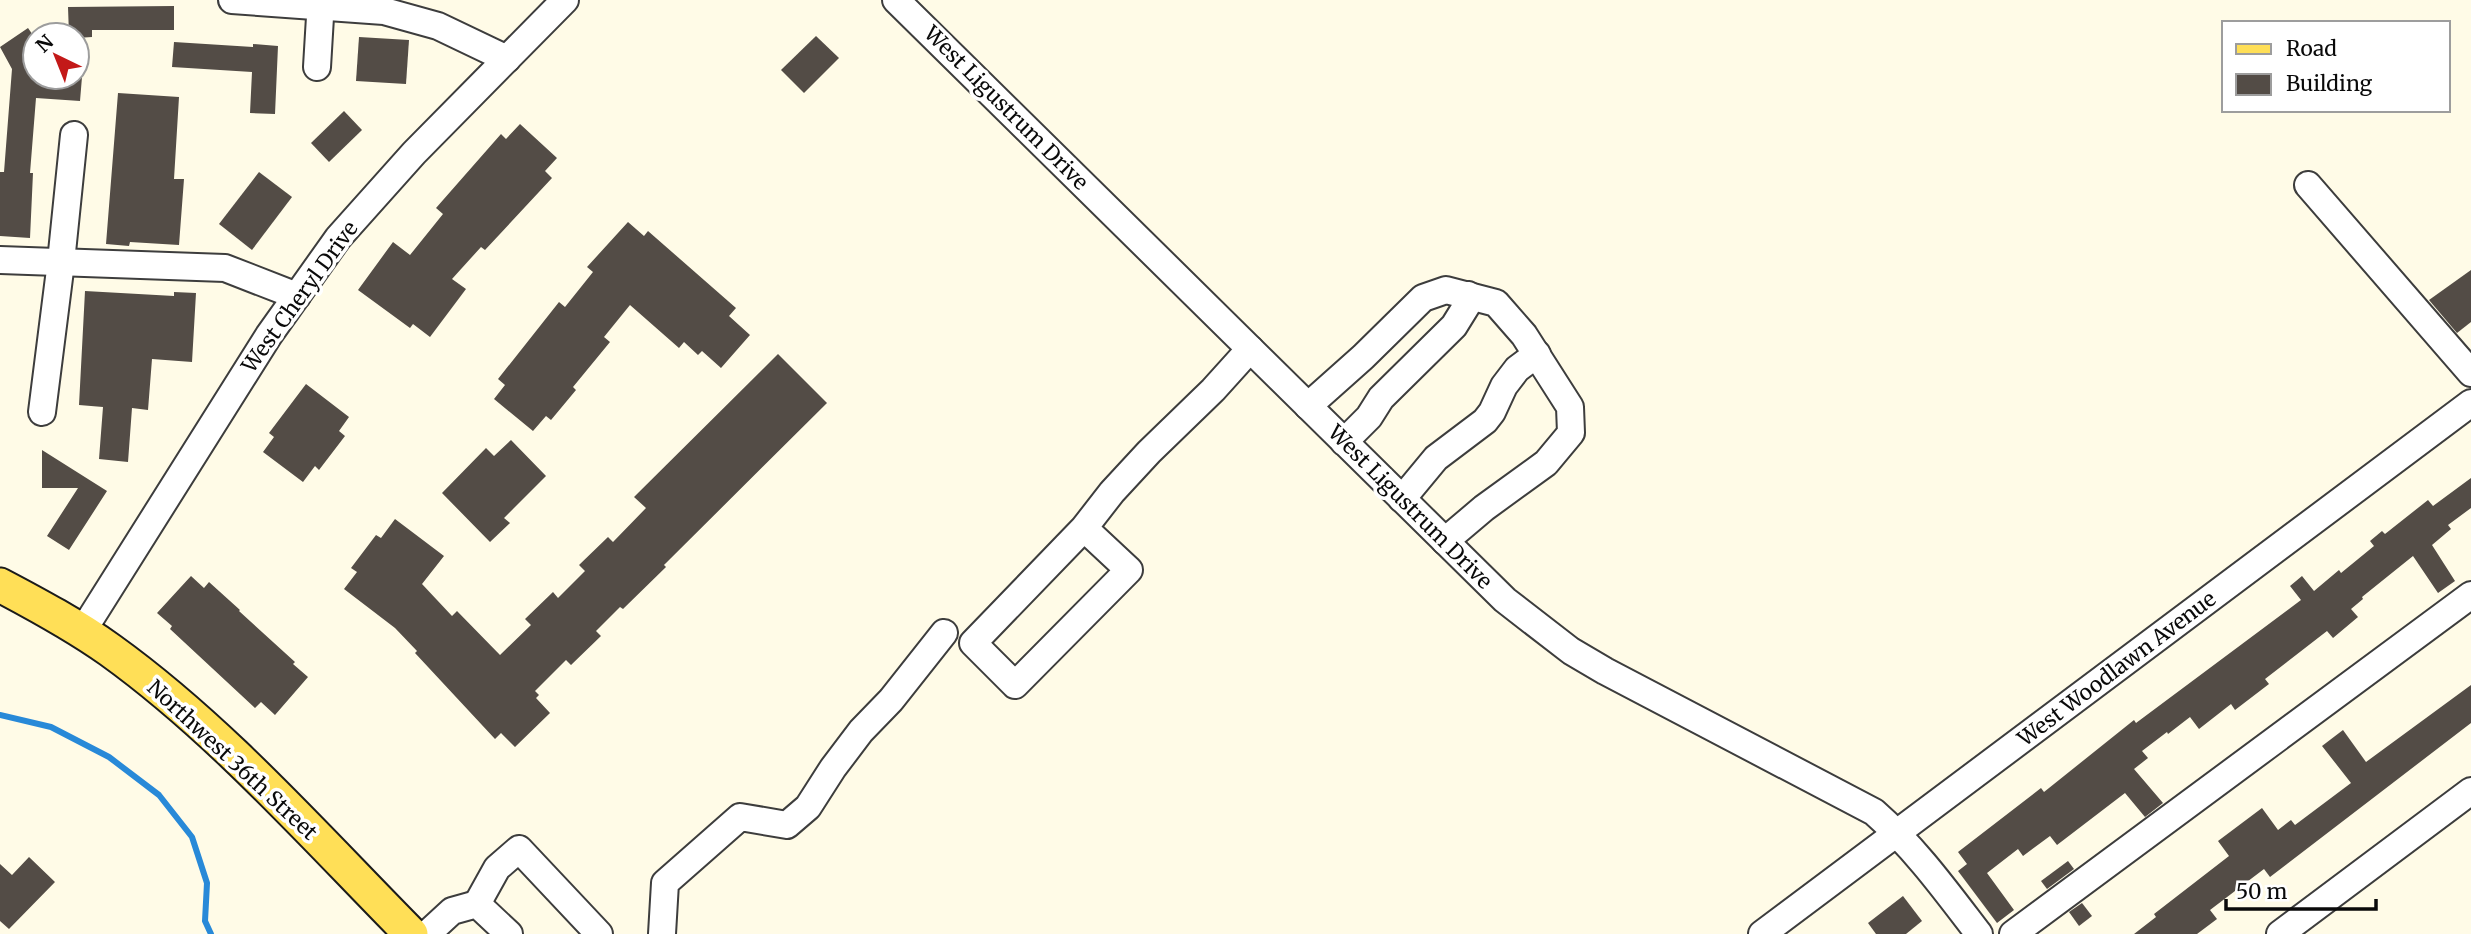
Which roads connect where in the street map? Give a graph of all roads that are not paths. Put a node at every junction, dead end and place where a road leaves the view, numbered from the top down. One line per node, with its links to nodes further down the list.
1 (232, 0): 4 (street)
2 (565, 0): 5 (street, West Cheryl Drive)
3 (896, 0): 13 (street, West Ligustrum Drive)
4 (321, 3): 5 (street); 6 (street)
5 (507, 59): 12 (street, West Cheryl Drive)
6 (317, 67)
7 (74, 135): 10 (street)
8 (2308, 185): 15 (street)
9 (0, 260): 10 (street)
10 (61, 262): 12 (street); 18 (street)
11 (1468, 295): 14 (street); 17 (street); 19 (street)
12 (297, 296): 25 (street, West Cheryl Drive)
13 (1250, 349): 17 (street, West Ligustrum Drive); 21 (street)
14 (1537, 354): 20 (street); 22 (street)
15 (2471, 373)
16 (2471, 402): 28 (street, West Woodlawn Avenue)
17 (1308, 406): 19 (street, West Ligustrum Drive)
18 (42, 412)
19 (1344, 442): 20 (street, West Ligustrum Drive)
20 (1402, 499): 22 (street, West Ligustrum Drive)
21 (1084, 528): 21 (street)
22 (1445, 541): 28 (street, West Ligustrum Drive)
23 (0, 585): 25 (main road, Northwest 36th Street)
24 (2471, 595): 37 (street)
25 (82, 632): 30 (main road, Northwest 36th Street)
26 (944, 633): 34 (street)
27 (2471, 790): 38 (street)
28 (1898, 833): 35 (street, West Woodlawn Avenue); 36 (street, West Ligustrum Drive)
29 (477, 904): 31 (street); 32 (street); 33 (street)
30 (411, 934)
31 (427, 934)
32 (509, 934)
33 (599, 934)
34 (662, 934)
35 (1762, 934)
36 (1979, 934)
37 (2013, 934)
38 (2280, 934)

